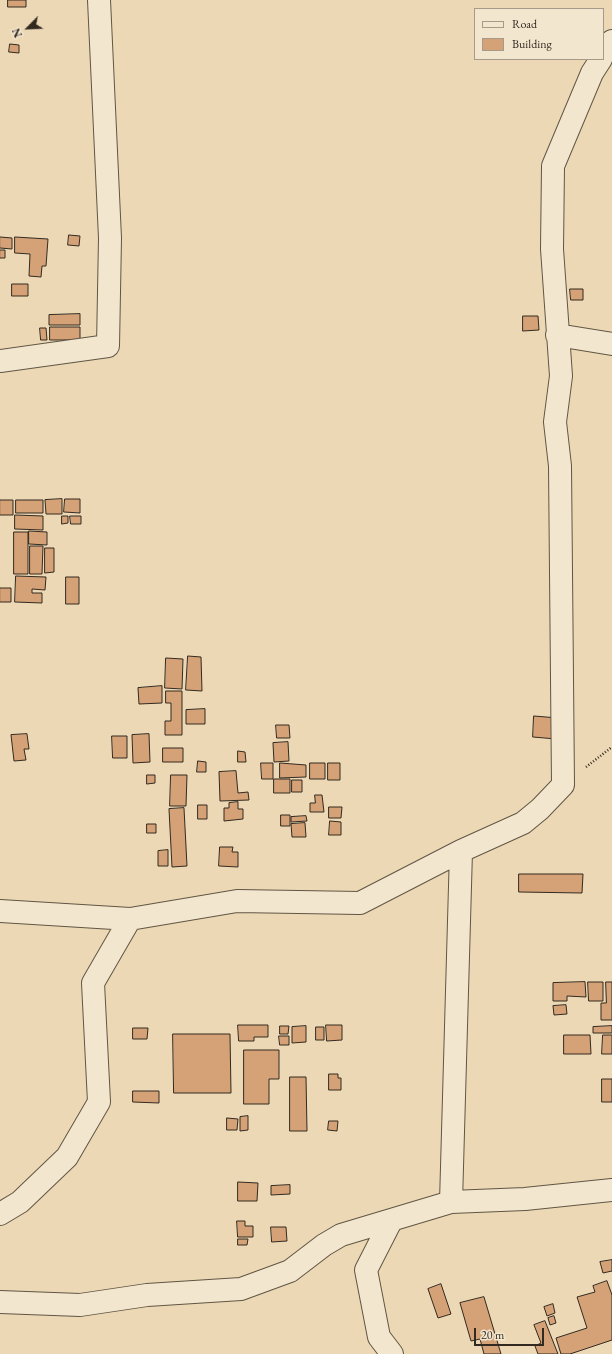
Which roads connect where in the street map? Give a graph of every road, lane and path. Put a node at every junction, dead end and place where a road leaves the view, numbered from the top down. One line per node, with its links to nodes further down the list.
1 (99, 0): 7 (street)
2 (612, 41): 3 (street)
3 (604, 53)
4 (599, 60): 5 (street)
5 (557, 334): 6 (street); 8 (street)
6 (612, 344)
7 (0, 361)
8 (461, 851): 10 (street); 12 (street)
9 (0, 911): 10 (street)
10 (130, 919): 13 (street)
11 (612, 1190): 12 (street)
12 (450, 1202): 14 (street)
13 (0, 1214)
14 (391, 1221): 15 (street); 16 (street)
15 (0, 1302)
16 (392, 1354)

